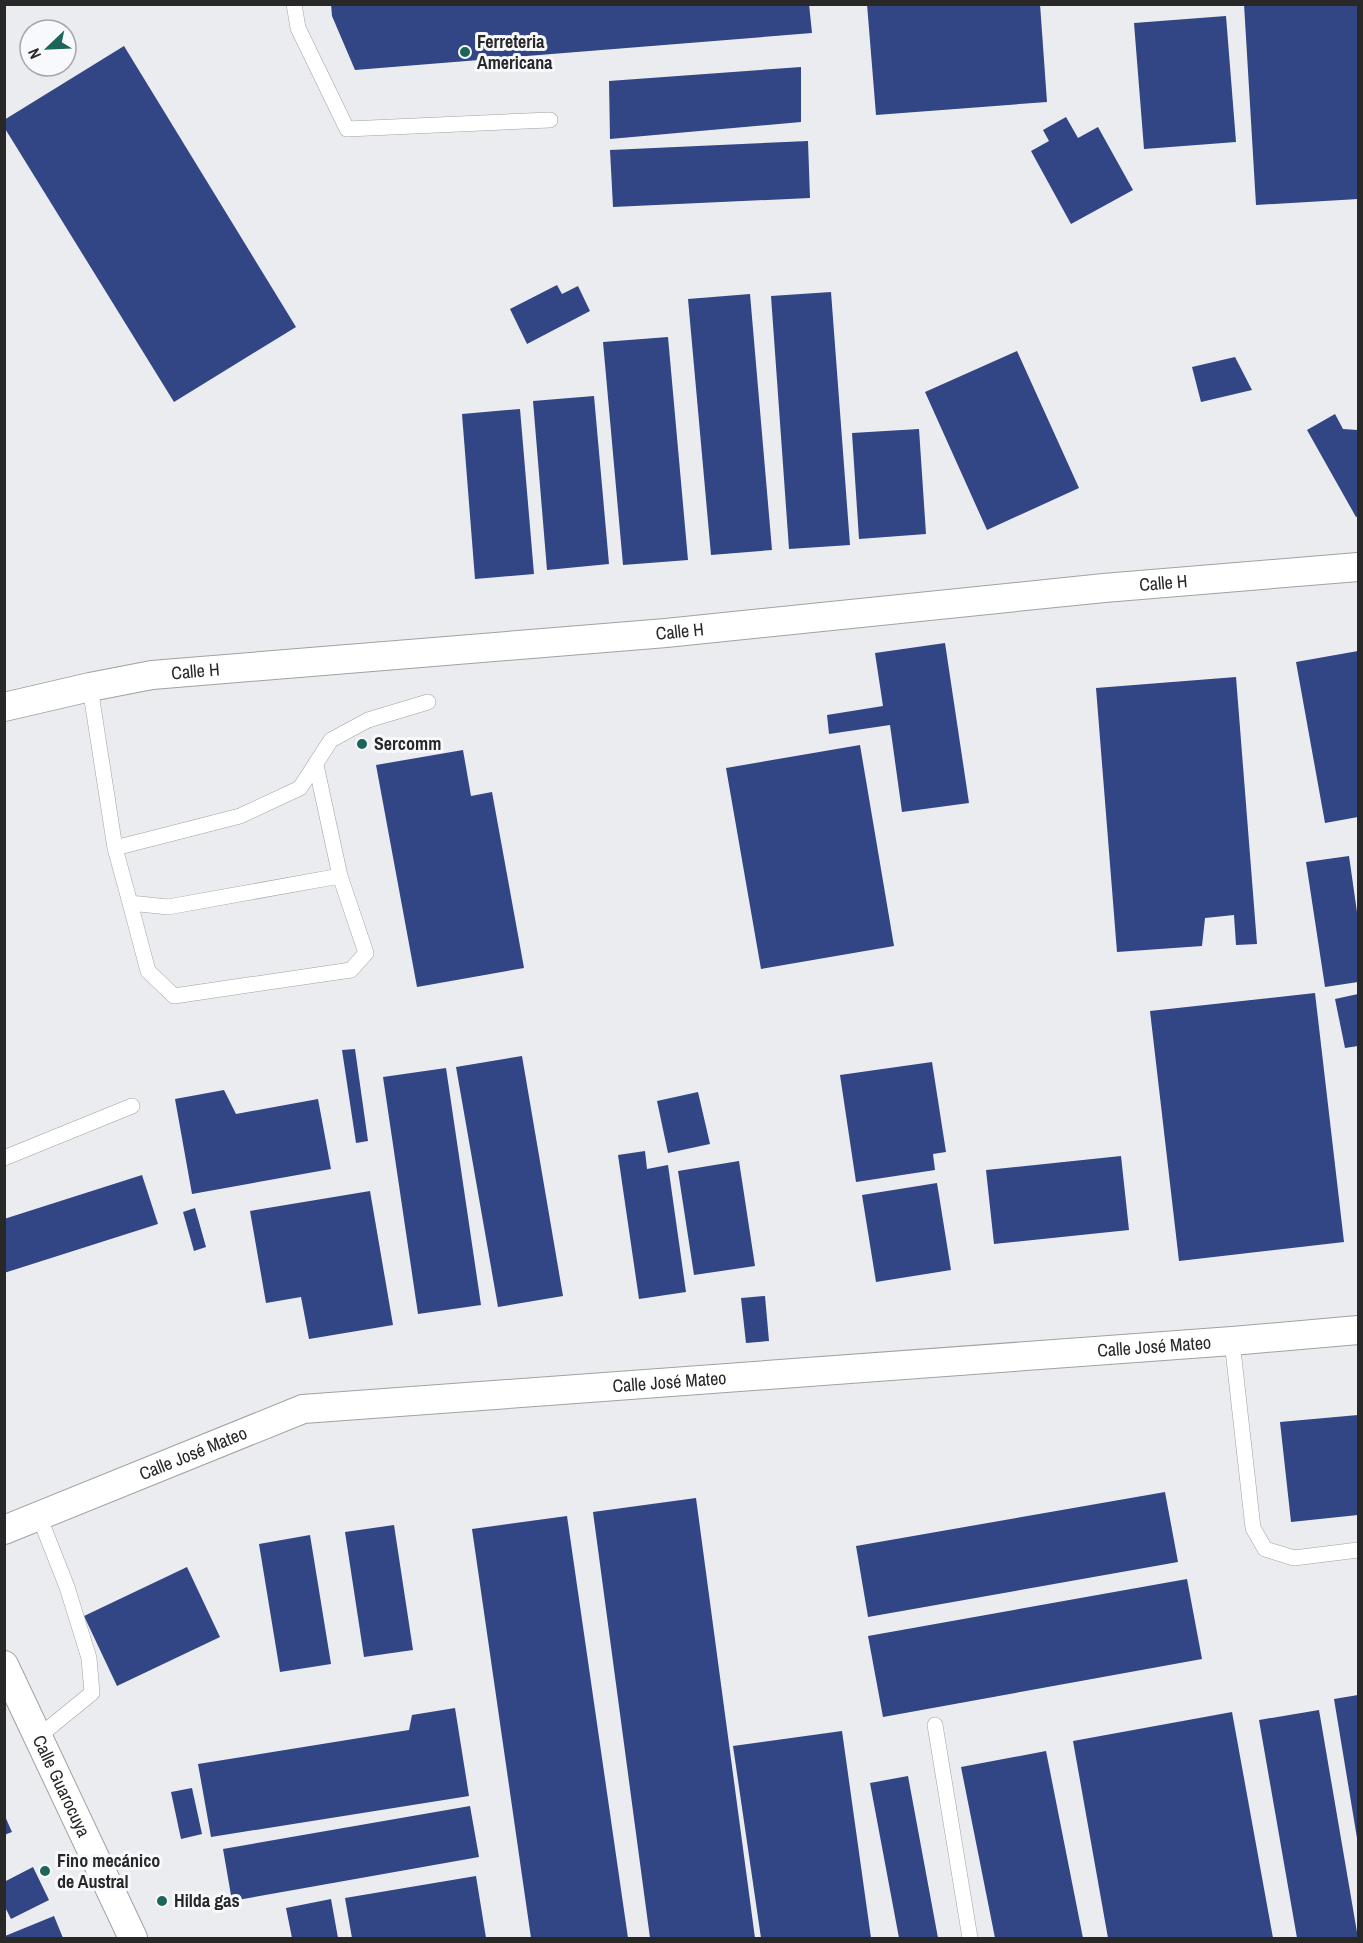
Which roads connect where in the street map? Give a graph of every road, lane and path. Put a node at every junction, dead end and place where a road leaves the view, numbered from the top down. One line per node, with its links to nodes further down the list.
1 (294, 4): 2 (lane)
2 (550, 120)
3 (1359, 567): 4 (street, Calle H)
4 (90, 687): 6 (street, Calle H); 8 (lane)
5 (428, 702): 7 (lane)
6 (4, 707)
7 (316, 765): 8 (lane); 9 (lane)
8 (115, 848): 10 (lane)
9 (340, 876): 10 (lane); 10 (lane)
10 (130, 903)
11 (132, 1106): 12 (lane)
12 (4, 1158)
13 (1359, 1330): 14 (street, Calle José Mateo)
14 (1232, 1341): 15 (street, Calle José Mateo); 17 (lane)
15 (39, 1516): 16 (street, Calle José Mateo); 20 (lane)
16 (4, 1530)
17 (1359, 1550)
18 (4, 1665): 20 (street, Calle Guarocuya)
19 (935, 1725): 22 (lane)
20 (38, 1737): 21 (street, Calle Guarocuya)
21 (133, 1938)
22 (970, 1938)

